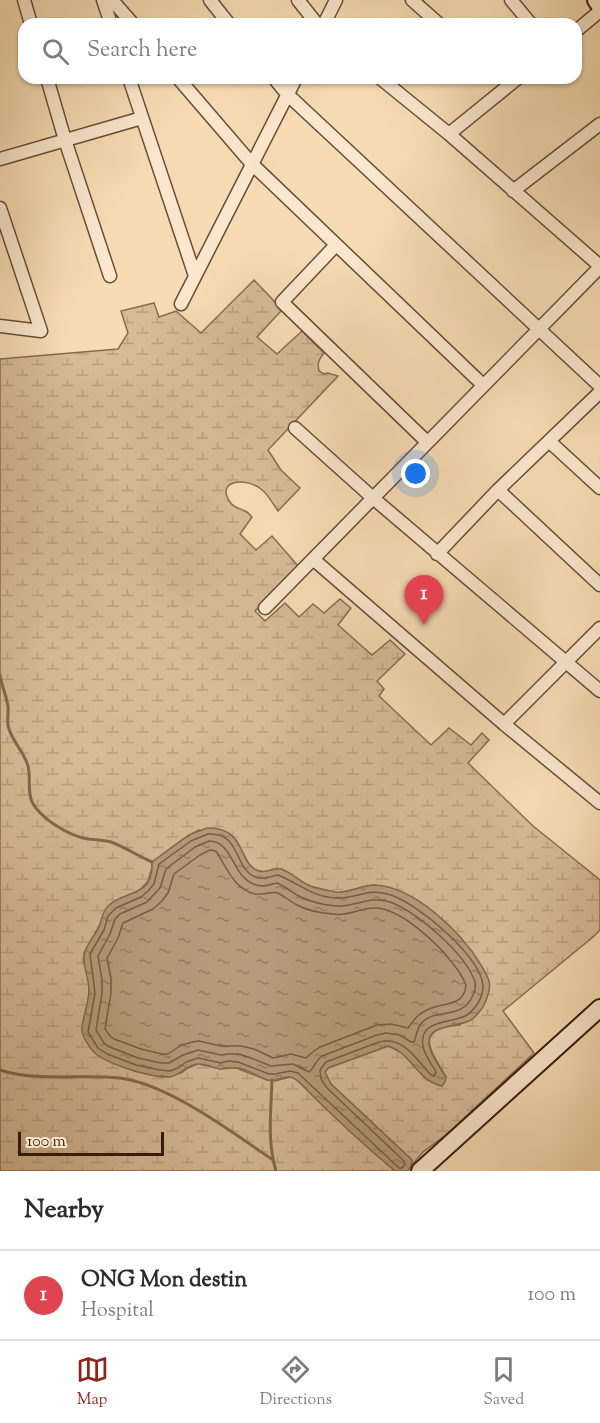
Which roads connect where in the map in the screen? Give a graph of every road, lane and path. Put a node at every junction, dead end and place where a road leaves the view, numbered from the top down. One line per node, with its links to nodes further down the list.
1 (24, 0): 12 (street)
2 (104, 0): 13 (street)
3 (112, 0): 14 (street)
4 (210, 0): 15 (street)
5 (298, 0): 16 (street)
6 (336, 0): 17 (street)
7 (412, 0): 18 (street)
8 (511, 0): 19 (street)
9 (596, 0): 10 (street)
10 (600, 6)
11 (600, 11): 20 (street)
12 (29, 18)
13 (109, 18)
14 (128, 18)
15 (224, 18)
16 (312, 18)
17 (327, 18)
18 (432, 18)
19 (526, 18)
20 (582, 26)
21 (49, 84): 32 (street)
22 (131, 84): 29 (street)
23 (183, 84): 34 (street)
24 (279, 84): 28 (street)
25 (293, 84): 28 (street)
26 (387, 84): 31 (street)
27 (506, 84): 31 (street)
28 (287, 94): 34 (street); 43 (street)
29 (142, 117): 32 (street); 40 (street)
30 (600, 124): 35 (street)
31 (449, 134): 35 (street)
32 (65, 140): 33 (street); 39 (street)
33 (0, 159)
34 (252, 164): 37 (street); 40 (street)
35 (513, 191): 38 (street)
36 (0, 208): 42 (street)
37 (336, 245): 44 (street); 48 (street)
38 (600, 266): 43 (street)
39 (110, 276)
40 (195, 276): 41 (street)
41 (181, 304)
42 (0, 326)
43 (538, 329): 44 (street); 45 (street)
44 (483, 385): 48 (street)
45 (600, 386)
46 (600, 392): 49 (street)
47 (295, 428): 52 (street)
48 (428, 442): 52 (street)
49 (550, 442): 50 (street); 51 (street)
50 (600, 488)
51 (498, 490): 53 (street); 55 (street)
52 (373, 498): 53 (street); 54 (street)
53 (437, 554): 58 (street)
54 (313, 559): 56 (street); 60 (street)
55 (600, 585)
56 (265, 608)
57 (600, 628): 58 (street)
58 (566, 662): 59 (street); 60 (street)
59 (600, 691)
60 (504, 724): 61 (street)
61 (600, 803)
62 (600, 1008): 63 (street)
63 (420, 1171)

